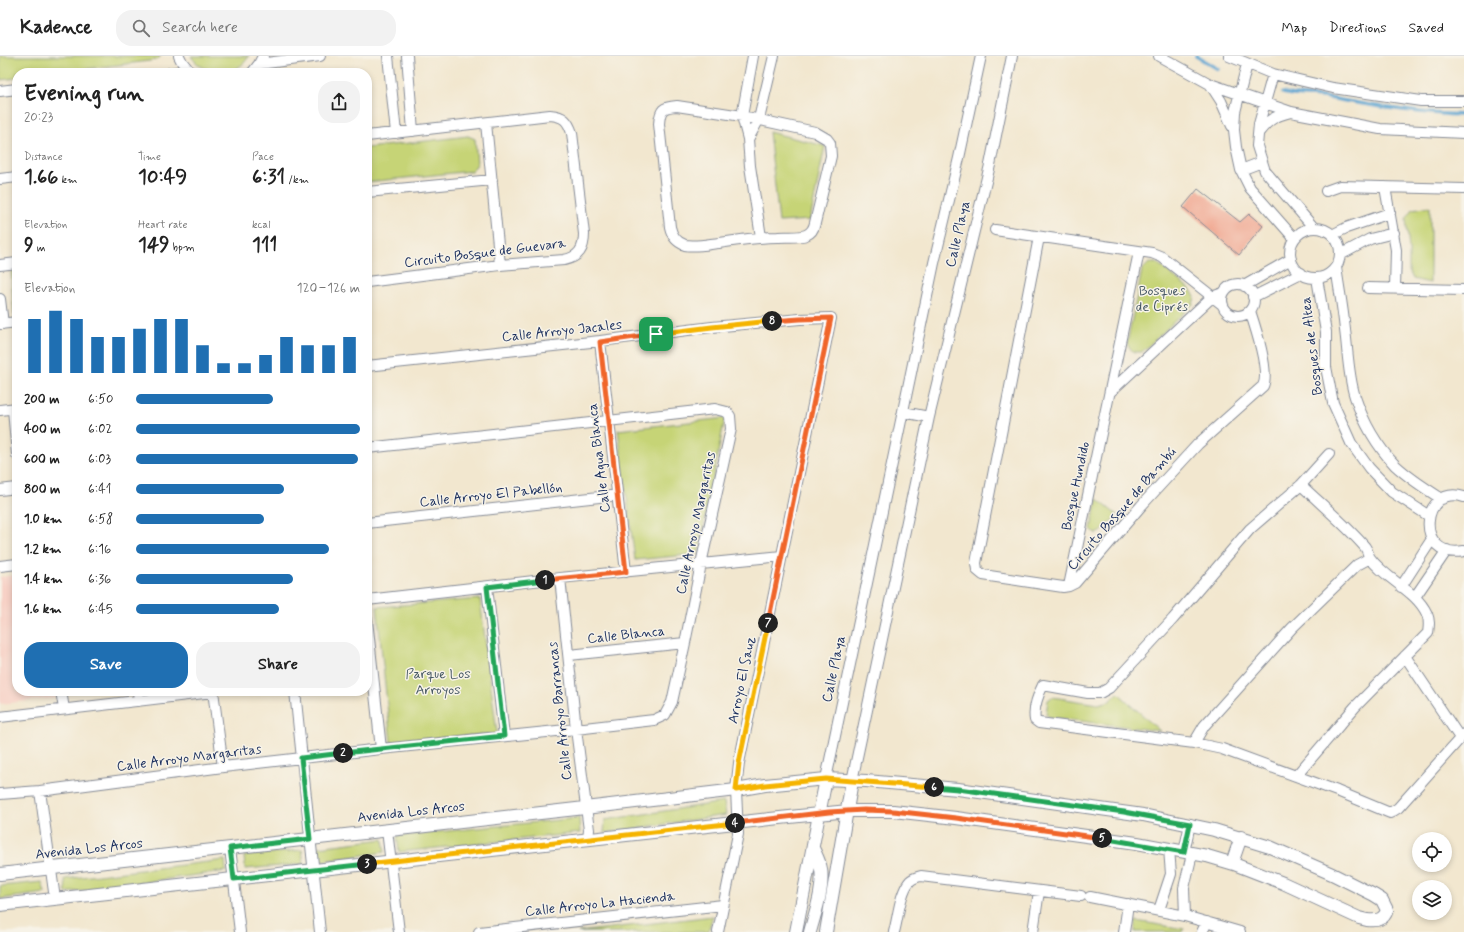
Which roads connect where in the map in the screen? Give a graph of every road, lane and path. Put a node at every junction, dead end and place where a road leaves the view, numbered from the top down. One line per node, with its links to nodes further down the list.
1 (179, 56): 13 (street)
2 (320, 56): 11 (street)
3 (388, 56): 27 (street)
4 (407, 56): 26 (street)
5 (752, 56): 22 (street)
6 (774, 56): 23 (street)
7 (981, 56): 79 (street, Calle Playa)
8 (1012, 56): 80 (street, Calle Playa)
9 (1159, 56): 15 (street)
10 (1228, 56): 12 (street)
11 (261, 60)
12 (1247, 64): 14 (street); 18 (street)
13 (187, 68)
14 (1273, 74): 19 (street); 20 (street)
15 (1210, 84): 18 (street); 25 (street)
16 (12, 91): 17 (street)
17 (0, 92)
18 (1239, 94): 20 (street); 25 (street)
19 (1464, 101)
20 (1265, 103): 21 (street); 28 (street)
21 (1291, 112): 28 (street); 29 (street)
22 (742, 116): 23 (street); 31 (street); 47 (street)
23 (759, 119): 31 (street); 47 (street)
24 (486, 123): 26 (street, Circuito Bosque de Guevara); 36 (street); 54 (street, Circuito Bosque de Guevara)
25 (1234, 130): 33 (street)
26 (413, 131): 27 (street, Circuito Bosque de Guevara)
27 (396, 133): 30 (street, Circuito Bosque de Guevara)
28 (1258, 134): 32 (street)
29 (1464, 134)
30 (372, 135)
31 (748, 140): 47 (street)
32 (1262, 162): 33 (street); 42 (street)
33 (1241, 170): 48 (street)
34 (12, 178): 35 (street)
35 (0, 179)
36 (492, 180): 40 (street); 54 (street)
37 (1385, 187): 38 (street); 39 (street); 41 (street)
38 (1464, 189)
39 (1326, 191)
40 (372, 192)
41 (1390, 213): 44 (street); 45 (street)
42 (1314, 228): 45 (street); 48 (street)
43 (995, 230): 46 (street)
44 (1394, 233): 50 (street); 61 (street)
45 (1332, 235): 50 (street)
46 (1039, 236): 49 (street); 102 (street, Circuito Bosque de Bambú)
47 (761, 237)
48 (1294, 238): 51 (street)
49 (1139, 252): 64 (street); 76 (street, Bosque Hundido)
50 (1340, 255): 55 (street)
51 (1291, 259): 56 (street); 59 (street)
52 (12, 264): 53 (street)
53 (0, 265)
54 (500, 265): 58 (street, Circuito Bosque de Guevara)
55 (1336, 267): 57 (street); 89 (street)
56 (1301, 273): 57 (street); 65 (street)
57 (1317, 278): 90 (street, Bosques de Altea)
58 (372, 281)
59 (1244, 286): 63 (street); 65 (street)
60 (1368, 288): 61 (street)
61 (1395, 288): 62 (street)
62 (1464, 290)
63 (1223, 293): 64 (street); 67 (street)
64 (1212, 297): 67 (street); 76 (street)
65 (1253, 297): 68 (street)
66 (0, 298): 72 (street)
67 (1222, 306): 69 (street)
68 (1250, 311): 69 (street); 73 (street, Circuito Bosque de Bambú)
69 (1240, 316): 73 (street)
70 (831, 318): 74 (street, Calle Arroyo Jacales); 95 (street, Arroyo El Sauz)
71 (12, 323): 72 (street)
72 (2, 324)
73 (1256, 330): 102 (street, Circuito Bosque de Bambú)
74 (600, 342): 75 (street, Calle Arroyo Jacales); 81 (street, Calle Agua Blanca)
75 (372, 365)
76 (1110, 392): 102 (street, Bosque Hundido)
77 (12, 408): 78 (street)
78 (0, 410)
79 (903, 412): 80 (street); 125 (street, Calle Playa)
80 (929, 417): 126 (street, Calle Playa)
81 (609, 420): 82 (street, Calle Arroyo Margaritas); 87 (street, Calle Agua Blanca); 97 (street, Calle Arroyo Margaritas)
82 (372, 447)
83 (1329, 454): 84 (street)
84 (1301, 485): 96 (street); 120 (street)
85 (12, 489): 86 (street)
86 (0, 490)
87 (617, 495): 91 (street, Calle Arroyo El Pabellón); 100 (street, Calle Agua Blanca)
88 (1464, 497): 89 (street)
89 (1442, 499): 90 (street)
90 (1429, 516): 92 (street)
91 (372, 522)
92 (1432, 539): 93 (street); 104 (street)
93 (1447, 550): 94 (street); 105 (street)
94 (1464, 551)
95 (782, 556): 97 (street); 127 (street, Arroyo El Sauz)
96 (1370, 558): 104 (street); 120 (street)
97 (701, 564): 100 (street); 107 (street, Calle Arroyo Margaritas)
98 (12, 565): 99 (street)
99 (0, 566)
100 (626, 572): 101 (street)
101 (560, 578): 103 (street); 108 (street, Calle Arroyo Barrancas)
102 (1069, 586)
103 (487, 587): 106 (street); 118 (street)
104 (1401, 587): 105 (street)
105 (1415, 597): 109 (street)
106 (372, 599)
107 (685, 643): 108 (street, Calle Blanca); 117 (street, Calle Arroyo Margaritas)
108 (569, 655): 117 (street, Calle Arroyo Barrancas)
109 (1405, 656): 119 (street); 124 (street)
110 (372, 666): 121 (street)
111 (63, 696): 115 (street)
112 (138, 696): 115 (street)
113 (214, 696): 123 (street)
114 (295, 696): 122 (street)
115 (64, 709): 116 (street)
116 (0, 717)
117 (576, 729): 118 (street, Calle Arroyo Margaritas); 130 (street, Calle Arroyo Barrancas)
118 (504, 736): 121 (street, Calle Arroyo Margaritas)
119 (1462, 736): 124 (street)
120 (1194, 743): 124 (street)
121 (381, 749): 122 (street, Calle Arroyo Margaritas)
122 (301, 758): 123 (street, Calle Arroyo Margaritas); 137 (street)
123 (223, 767): 128 (street, Calle Arroyo Margaritas)
124 (1296, 776)
125 (826, 779): 126 (street, Avenida Los Arcos); 127 (street, Avenida Los Arcos); 132 (street, Calle Playa)
126 (852, 781): 131 (street, Calle Playa); 134 (street, Avenida Los Arcos)
127 (736, 790): 130 (street, Avenida Los Arcos); 133 (street, Arroyo El Sauz)
128 (40, 791): 129 (street, Calle Arroyo Margaritas); 145 (street)
129 (0, 794)
130 (585, 808): 135 (street, Avenida Los Arcos); 138 (street, Calle Arroyo Barrancas)
131 (848, 811): 132 (street); 141 (street); 164 (street, Calle Playa)
132 (818, 813): 133 (street); 140 (street, Calle Playa)
133 (738, 823): 138 (street); 151 (street, Arroyo El Sauz)
134 (1190, 824): 136 (street, Avenida Los Arcos); 142 (street)
135 (387, 830): 137 (street, Avenida Los Arcos); 143 (street)
136 (1241, 837): 144 (street); 144 (street, Avenida Los Arcos)
137 (310, 839): 139 (street, Avenida Los Arcos); 146 (street)
138 (588, 840): 143 (street)
139 (230, 848): 145 (street, Avenida Los Arcos); 148 (street)
140 (813, 848): 162 (street, Calle Playa); 163 (street)
141 (1169, 849): 142 (street); 154 (street)
142 (1188, 853): 144 (street); 155 (street)
143 (391, 862): 146 (street); 159 (street)
144 (1232, 864)
145 (50, 868): 147 (street, Avenida Los Arcos); 150 (street)
146 (314, 870): 148 (street); 158 (street)
147 (0, 874)
148 (234, 879): 150 (street); 157 (street)
149 (1038, 891): 152 (street); 165 (street); 166 (street)
150 (55, 899): 153 (street)
151 (724, 904): 160 (street, Calle Arroyo La Hacienda); 161 (street, Arroyo El Sauz)
152 (1128, 904): 154 (street); 167 (street)
153 (0, 905)
154 (1159, 910): 155 (street)
155 (1185, 916): 156 (street)
156 (1207, 922): 168 (street); 169 (street)
157 (240, 932)
158 (320, 932)
159 (399, 932)
160 (480, 932)
161 (718, 932)
162 (796, 932)
163 (810, 932)
164 (826, 932)
165 (894, 932)
166 (1033, 932)
167 (1124, 932)
168 (1202, 932)
169 (1240, 932)

